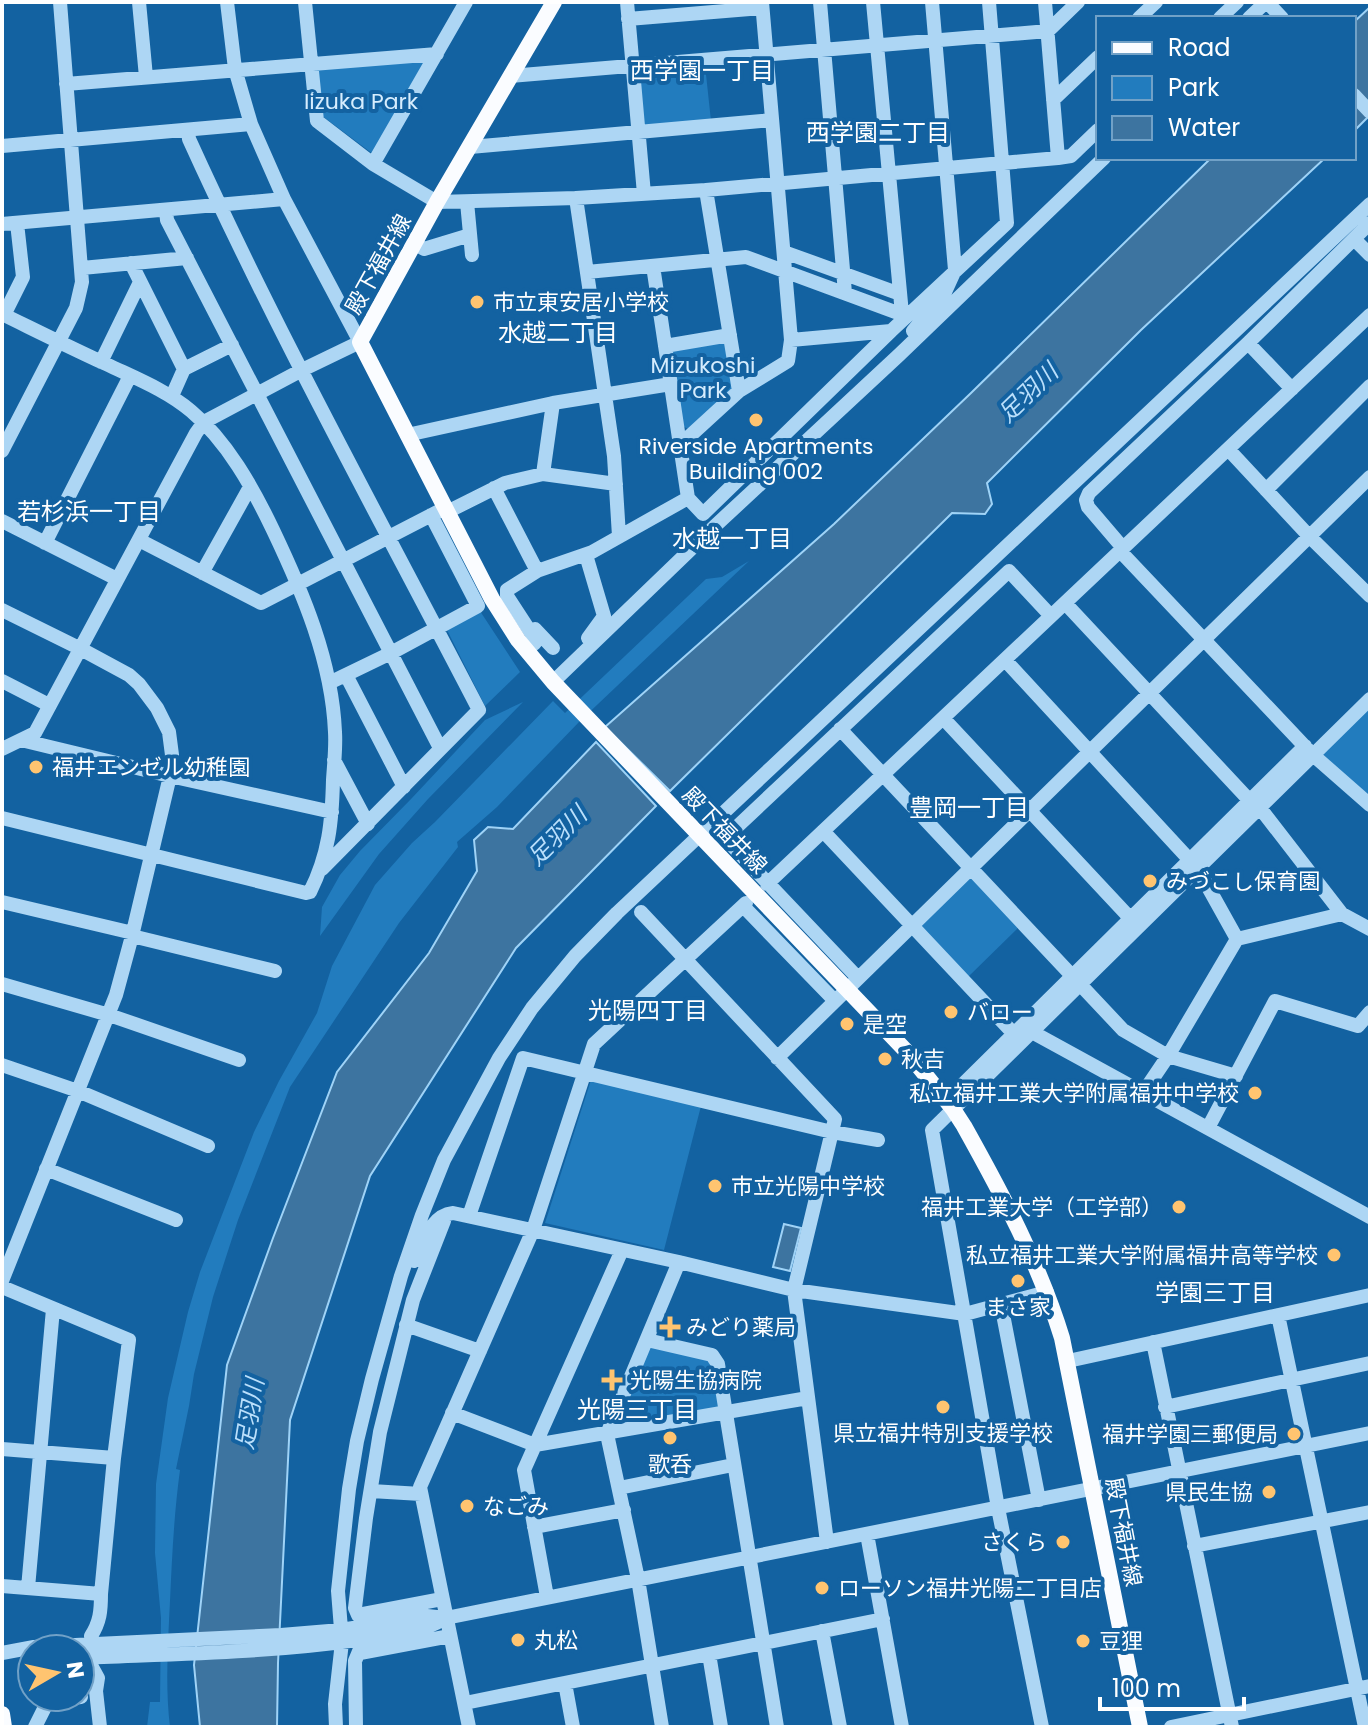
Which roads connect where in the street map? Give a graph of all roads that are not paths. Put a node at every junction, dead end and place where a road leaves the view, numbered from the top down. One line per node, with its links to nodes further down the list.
1 (77, 2): 17 (street)
2 (139, 2): 36 (street)
3 (227, 2): 34 (street)
4 (305, 2): 32 (street)
5 (466, 2): 29 (street)
6 (554, 2): 35 (main road, 殿下福井線)
7 (627, 2): 23 (street)
8 (820, 2): 28 (street)
9 (873, 2): 27 (street)
10 (932, 2): 26 (street)
11 (989, 2): 25 (street)
12 (1045, 2): 24 (street)
13 (1078, 2): 24 (street)
14 (1133, 2): 20 (street)
15 (1156, 2): 20 (street)
16 (1237, 2): 21 (street)
17 (60, 3): 37 (street)
18 (1267, 3): 22 (street)
19 (762, 5): 23 (street); 30 (street)
20 (1144, 16)
21 (1222, 16)
22 (1251, 16)
23 (628, 19): 33 (street)
24 (1048, 31): 25 (street); 39 (street)
25 (993, 36): 26 (street); 51 (street)
26 (935, 41): 27 (street); 53 (street)
27 (878, 46): 28 (street); 54 (street)
28 (824, 51): 30 (street); 55 (street)
29 (437, 54): 32 (street); 52 (street)
30 (767, 55): 33 (street); 41 (street)
31 (1096, 59): 39 (street)
32 (311, 65): 34 (street); 52 (street)
33 (632, 66): 35 (street); 44 (street)
34 (235, 69): 36 (street); 42 (street)
35 (510, 76): 48 (main road, 殿下福井線)
36 (146, 77): 37 (street)
37 (66, 84): 46 (street)
38 (1356, 97): 40 (street)
39 (1053, 100): 49 (street)
40 (1370, 112)
41 (772, 120): 44 (street); 56 (street)
42 (251, 124): 43 (street); 60 (street)
43 (188, 130): 46 (street); 64 (street)
44 (638, 131): 48 (street); 58 (street)
45 (1096, 132): 49 (street)
46 (71, 140): 47 (street); 66 (street)
47 (2, 146)
48 (470, 147): 61 (main road, 殿下福井線)
49 (1058, 158): 51 (street)
50 (1102, 160): 98 (street)
51 (1003, 163): 53 (street); 80 (street)
52 (373, 164): 61 (street)
53 (946, 168): 54 (street); 80 (street)
54 (889, 174): 55 (street); 86 (street)
55 (834, 178): 56 (street); 83 (street)
56 (777, 183): 57 (street); 72 (street)
57 (706, 190): 58 (street); 76 (street)
58 (644, 194): 59 (street)
59 (576, 198): 62 (street); 82 (street)
60 (284, 199): 64 (street); 94 (street)
61 (437, 202): 62 (street); 71 (main road, 殿下福井線)
62 (467, 202): 69 (street)
63 (1370, 204): 173 (street)
64 (219, 205): 65 (street); 101 (street)
65 (166, 210): 66 (street); 75 (street)
66 (77, 217): 68 (street); 79 (street)
67 (1370, 223): 70 (street)
68 (9, 224): 87 (street)
69 (470, 235): 71 (street); 73 (street)
70 (1354, 239): 74 (street); 95 (street)
71 (415, 244): 94 (main road, 殿下福井線)
72 (784, 252): 81 (street); 83 (street)
73 (472, 255)
74 (1370, 255)
75 (187, 258): 77 (street); 96 (street)
76 (717, 260): 78 (street); 81 (street); 91 (street)
77 (131, 263): 79 (street); 84 (street)
78 (653, 266): 82 (street); 97 (street)
79 (82, 268): 93 (street)
80 (955, 270): 88 (street); 98 (street)
81 (786, 271): 85 (street); 92 (street)
82 (587, 272): 107 (street)
83 (843, 275): 85 (street); 86 (street)
84 (140, 282): 99 (street); 100 (street)
85 (845, 293): 88 (street)
86 (900, 294): 88 (street)
87 (3, 314): 93 (street)
88 (904, 315): 90 (street)
89 (1370, 315): 105 (street)
90 (891, 331): 92 (street); 122 (street)
91 (730, 335): 97 (street); 106 (street)
92 (791, 340): 106 (street)
93 (59, 342): 99 (street); 115 (street)
94 (360, 342): 101 (street); 112 (main road, 殿下福井線)
95 (1248, 343): 105 (street); 130 (street)
96 (232, 345): 100 (street); 108 (street)
97 (665, 346): 103 (street)
98 (899, 355): 149 (street)
99 (101, 362): 102 (street)
100 (184, 369): 109 (street)
101 (302, 370): 108 (street); 125 (street)
102 (130, 376): 109 (street); 129 (street)
103 (671, 384): 107 (street); 113 (street)
104 (1370, 386): 121 (street)
105 (1292, 389): 114 (street)
106 (739, 391): 113 (street)
107 (605, 393): 110 (street); 118 (street)
108 (256, 394): 111 (street); 132 (street)
109 (172, 396): 111 (street)
110 (553, 403): 112 (street); 116 (street)
111 (204, 422): 119 (street); 128 (street)
112 (407, 435): 123 (main road, 殿下福井線)
113 (680, 445): 122 (street)
114 (1228, 449): 121 (street); 130 (street)
115 (2, 451)
116 (543, 474): 118 (street); 120 (street)
117 (1370, 477): 127 (street)
118 (616, 484): 126 (street)
119 (250, 487): 134 (street); 136 (street)
120 (494, 488): 123 (street); 133 (street)
121 (1266, 490): 127 (street)
122 (688, 498): 126 (street)
123 (441, 511): 125 (street); 142 (street); 146 (main road, 殿下福井線)
124 (2, 521): 129 (street)
125 (389, 536): 132 (street); 142 (street)
126 (619, 536): 131 (street)
127 (1309, 536): 138 (street); 143 (street)
128 (139, 540): 134 (street); 135 (street)
129 (45, 543): 135 (street)
130 (1122, 549): 139 (street); 143 (street)
131 (586, 555): 133 (street); 149 (street)
132 (343, 561): 136 (street); 147 (street)
133 (537, 571): 137 (street)
134 (202, 573): 136 (street)
135 (117, 579): 144 (street)
136 (298, 584): 153 (street)
137 (510, 587): 145 (street); 146 (street)
138 (1369, 592)
139 (1065, 603): 141 (street); 154 (street)
140 (2, 610): 144 (street)
141 (1051, 616): 148 (street); 158 (street)
142 (437, 628): 147 (street); 160 (street)
143 (1203, 640): 154 (street); 163 (street)
144 (79, 648): 156 (street); 166 (street)
145 (553, 648)
146 (526, 650): 152 (main road, 殿下福井線)
147 (391, 653): 150 (street); 160 (street)
148 (1005, 660): 157 (street); 162 (street)
149 (571, 665): 152 (street)
150 (346, 675): 153 (street); 168 (street)
151 (2, 681): 156 (street)
152 (553, 682): 177 (main road, 殿下福井線)
153 (329, 683): 164 (street)
154 (1150, 692): 162 (street); 169 (street)
155 (1370, 699): 163 (street)
156 (49, 705): 159 (street)
157 (943, 718): 165 (street); 171 (street)
158 (840, 729): 165 (street); 167 (street)
159 (21, 740): 161 (street); 166 (street)
160 (440, 748): 168 (street)
161 (2, 749)
162 (1090, 751): 171 (street); 179 (street)
163 (1309, 751): 169 (street); 170 (street)
164 (334, 759): 172 (street); 175 (street)
165 (884, 774): 176 (street); 180 (street)
166 (170, 776): 172 (street); 178 (street)
167 (779, 786): 173 (street); 182 (street)
168 (404, 787): 175 (street)
169 (1255, 805): 179 (street); 185 (street)
170 (1370, 805)
171 (1029, 811): 180 (street); 186 (street)
172 (332, 812): 181 (street)
173 (720, 815): 177 (street)
174 (2, 818): 178 (street)
175 (368, 824): 181 (street)
176 (823, 831): 182 (street); 187 (street)
177 (699, 835): 195 (main road, 殿下福井線); 221 (street)
178 (151, 854): 181 (street); 189 (street)
179 (1194, 865): 186 (street); 190 (street); 193 (street)
180 (971, 868): 187 (street); 193 (street)
181 (321, 870)
182 (767, 884): 195 (street)
183 (2, 902): 189 (street)
184 (641, 912): 191 (street)
185 (1342, 914): 188 (street); 190 (street)
186 (1130, 918): 193 (street)
187 (911, 926): 195 (street); 199 (street)
188 (1370, 929)
189 (133, 934): 192 (street); 197 (street)
190 (1237, 939): 200 (street)
191 (685, 960): 195 (street); 201 (street); 204 (street)
192 (275, 971)
193 (1077, 980): 198 (street); 199 (street); 200 (street)
194 (2, 984): 197 (street)
195 (847, 990): 201 (street); 208 (main road, 殿下福井線)
196 (1370, 1012): 205 (street)
197 (109, 1015): 202 (street); 206 (street)
198 (1032, 1032): 207 (street); 208 (street)
199 (1014, 1034): 208 (street)
200 (1168, 1056): 205 (street); 207 (street)
201 (777, 1058): 210 (street)
202 (239, 1060)
203 (2, 1065): 206 (street)
204 (585, 1072): 210 (street); 215 (street); 218 (street)
205 (1236, 1076): 209 (street)
206 (78, 1091): 212 (street); 213 (street)
207 (1143, 1093): 209 (street)
208 (950, 1105): 224 (main road, 殿下福井線); 228 (street)
209 (1208, 1128): 216 (street)
210 (832, 1132): 211 (street); 223 (street)
211 (878, 1140)
212 (208, 1146)
213 (46, 1169): 217 (street); 222 (street)
214 (447, 1213): 215 (street); 221 (street); 230 (street)
215 (469, 1216): 218 (street)
216 (1370, 1217)
217 (176, 1220)
218 (533, 1230): 219 (street); 233 (street)
219 (622, 1250): 220 (street); 243 (street)
220 (679, 1262): 223 (street); 231 (street)
221 (401, 1276): 275 (street)
222 (2, 1284): 227 (street)
223 (794, 1290): 228 (street); 237 (street)
224 (1047, 1292): 226 (street); 234 (main road, 殿下福井線)
225 (1370, 1295): 229 (street)
226 (1001, 1304): 228 (street); 254 (street)
227 (53, 1309): 246 (street); 247 (street)
228 (965, 1314): 255 (street)
229 (1278, 1315): 232 (street); 236 (street)
230 (406, 1325): 233 (street); 252 (street)
231 (647, 1340): 240 (street); 242 (street)
232 (1153, 1342): 234 (street); 238 (street)
233 (480, 1351): 239 (street)
234 (1068, 1361): 251 (main road, 殿下福井線)
235 (1370, 1363): 236 (street)
236 (1292, 1380): 238 (street); 244 (street)
237 (808, 1398): 240 (street); 261 (street)
238 (1165, 1407): 249 (street)
239 (452, 1413): 243 (street); 253 (street)
240 (725, 1413): 242 (street); 248 (street)
241 (1370, 1433): 244 (street)
242 (607, 1434): 243 (street); 250 (street)
243 (535, 1445): 259 (street)
244 (1306, 1446): 249 (street); 258 (street)
245 (2, 1449): 246 (street)
246 (40, 1452): 247 (street); 266 (street)
247 (114, 1458): 267 (street)
248 (733, 1465): 250 (street); 263 (street)
249 (1178, 1472): 251 (street); 262 (street)
250 (619, 1488): 256 (street)
251 (1092, 1489): 254 (street); 300 (main road, 殿下福井線)
252 (371, 1491): 253 (street); 269 (street)
253 (421, 1494): 269 (street)
254 (1039, 1500): 255 (street)
255 (998, 1508): 260 (street); 299 (street)
256 (624, 1510): 259 (street); 264 (street)
257 (1370, 1512): 258 (street)
258 (1322, 1521): 262 (street); 283 (street)
259 (534, 1527): 268 (street)
260 (867, 1534): 261 (street); 271 (street)
261 (827, 1542): 263 (street)
262 (1194, 1546): 287 (street)
263 (748, 1557): 264 (street); 276 (street)
264 (638, 1579): 268 (street); 281 (street)
265 (2, 1586): 266 (street)
266 (28, 1588): 267 (street)
267 (101, 1594): 273 (street)
268 (547, 1597): 270 (street)
269 (442, 1599): 270 (street)
270 (446, 1618): 274 (street); 275 (street)
271 (883, 1619): 272 (street); 298 (street)
272 (822, 1631): 276 (street); 297 (street)
273 (93, 1633)
274 (450, 1636): 285 (street); 291 (street)
275 (339, 1637): 277 (street); 290 (street)
276 (763, 1643): 279 (street); 296 (street)
277 (115, 1650): 278 (street); 280 (street)
278 (2, 1654)
279 (709, 1654): 281 (street); 295 (street)
280 (96, 1658)
281 (652, 1665): 282 (street); 294 (street)
282 (565, 1683): 285 (street); 293 (street)
283 (1363, 1688): 287 (street); 302 (street)
284 (96, 1691): 289 (street)
285 (465, 1703): 292 (street)
286 (2, 1714): 288 (main road)
287 (1231, 1721): 301 (street)
288 (4, 1727)
289 (100, 1727)
290 (336, 1727)
291 (356, 1727)
292 (469, 1727)
293 (573, 1727)
294 (662, 1727)
295 (721, 1727)
296 (777, 1727)
297 (840, 1727)
298 (902, 1727)
299 (1042, 1727)
300 (1140, 1727)
301 (1171, 1727)
302 (1365, 1727)

